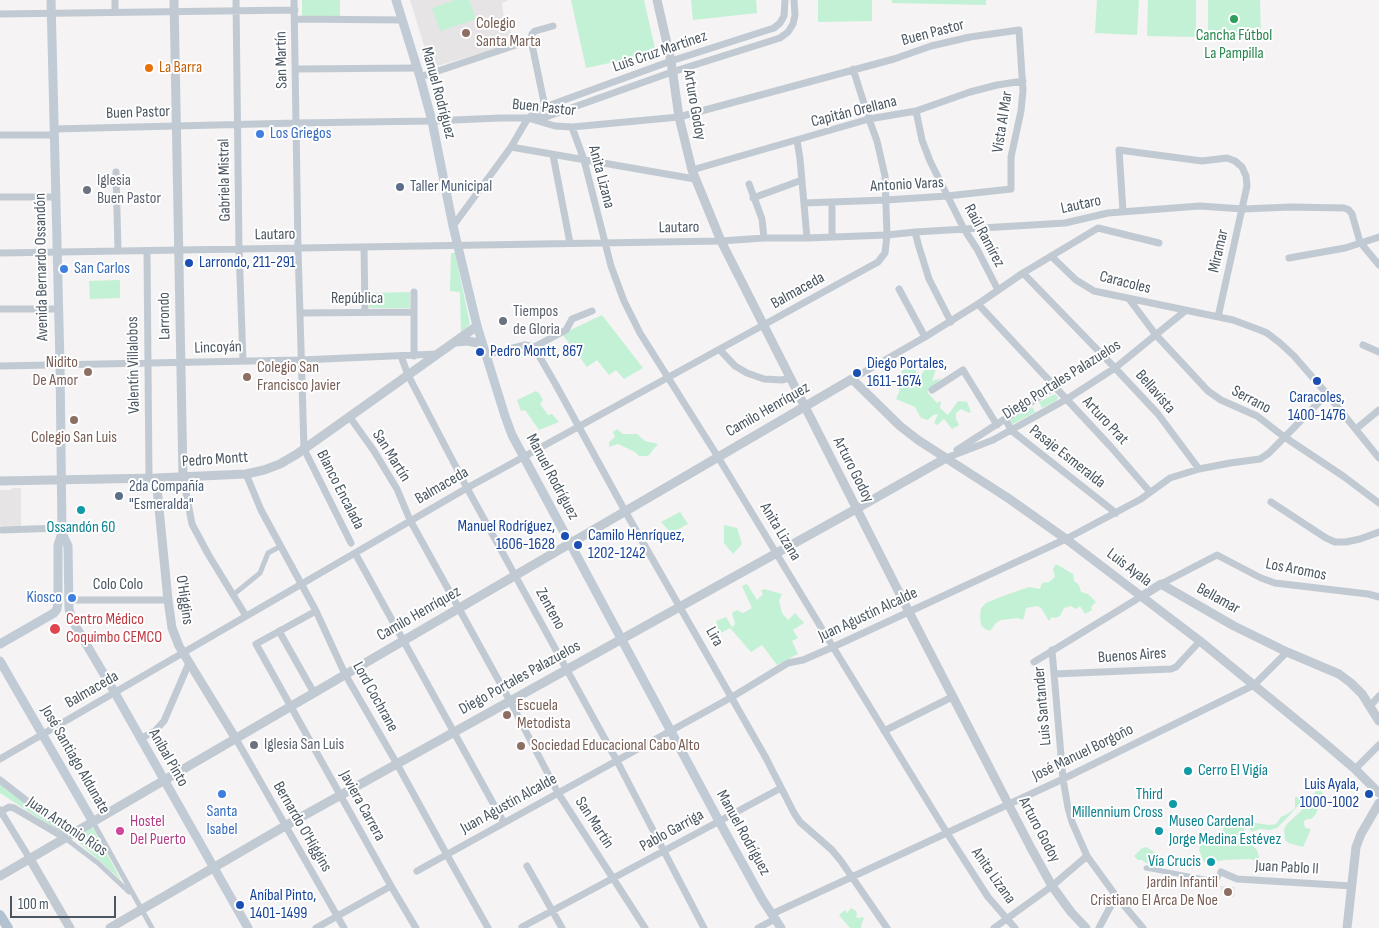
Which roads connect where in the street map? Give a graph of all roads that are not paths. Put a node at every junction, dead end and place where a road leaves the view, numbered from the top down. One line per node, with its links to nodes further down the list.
1 (51, 0): 14 (main road, Avenida Bernardo Ossandón)
2 (115, 0): 13 (street)
3 (174, 0): 12 (street, Larrondo)
4 (236, 0): 10 (street, Gabriela Mistral)
5 (294, 0): 11 (street, San Martín)
6 (396, 0): 17 (main road, Manuel Rodríguez)
7 (657, 0): 21 (street, Arturo Godoy)
8 (785, 0): 21 (street, Luis Cruz Martínez)
9 (794, 0): 24 (street, Luis Cruz Martínez)
10 (236, 10): 11 (street); 12 (street); 34 (street, Gabriela Mistral)
11 (294, 10): 16 (street, San Martín)
12 (174, 11): 13 (street); 35 (street, Larrondo)
13 (115, 12): 14 (street)
14 (52, 13): 15 (street); 37 (main road, Avenida Bernardo Ossandón)
15 (0, 14)
16 (295, 19): 17 (street); 22 (street, San Martín)
17 (402, 20): 25 (main road, Manuel Rodríguez)
18 (553, 26): 20 (street)
19 (1019, 30): 23 (street, Buen Pastor); 26 (street, Vista Al Mar)
20 (532, 40): 25 (street); 27 (street)
21 (671, 61): 24 (street, Arturo Godoy); 27 (street, Luis Cruz Martínez)
22 (296, 69): 25 (street); 33 (street, San Martín)
23 (853, 69): 29 (street, Buen Pastor); 31 (street)
24 (672, 72): 29 (street, Arturo Godoy); 30 (street, Luis Cruz Martínez)
25 (419, 73): 32 (main road, Manuel Rodríguez)
26 (1023, 81): 28 (street, Capitán Orellana); 47 (street, Vista Al Mar)
27 (545, 107): 30 (street, Luis Cruz Martínez)
28 (916, 111): 31 (street, Capitán Orellana); 49 (street, Raúl Ramírez)
29 (679, 117): 36 (street, Buen Pastor); 44 (street, Arturo Godoy)
30 (528, 118): 32 (street, Buen Pastor); 36 (street, Buen Pastor); 40 (street, Luis Cruz Martínez)
31 (869, 120): 39 (street, Capitán Orellana); 52 (street)
32 (432, 121): 33 (street, Buen Pastor); 57 (main road, Manuel Rodríguez)
33 (297, 123): 34 (street, Buen Pastor); 72 (street, San Martín)
34 (238, 125): 35 (street, Buen Pastor); 73 (street, Gabriela Mistral)
35 (176, 126): 37 (street, Buen Pastor); 74 (street, Larrondo)
36 (572, 126): 42 (street, Anita Lizana)
37 (54, 132): 38 (street, Buen Pastor); 48 (main road, Avenida Bernardo Ossandón)
38 (0, 135)
39 (797, 140): 44 (street, Capitán Orellana); 45 (street)
40 (511, 147): 41 (street, Capitán Orellana); 57 (street, Luis Cruz Martínez)
41 (553, 155): 42 (street, Capitán Orellana); 67 (street)
42 (584, 160): 44 (street, Capitán Orellana); 68 (street, Anita Lizana)
43 (116, 172): 75 (street)
44 (693, 174): 65 (street, Arturo Godoy)
45 (802, 180): 51 (street); 54 (street)
46 (749, 184): 51 (street)
47 (1011, 189): 49 (street, Antonio Varas)
48 (55, 196): 50 (street); 77 (main road, Avenida Bernardo Ossandón)
49 (948, 196): 52 (street, Antonio Varas); 58 (street, Raúl Ramírez)
50 (0, 198)
51 (753, 198): 63 (street)
52 (886, 200): 53 (street, Antonio Varas); 60 (street)
53 (832, 202): 54 (street, Antonio Varas); 61 (street)
54 (804, 203): 64 (street)
55 (1242, 209): 56 (street, Lautaro); 56 (street, Miramar); 66 (street, Lautaro); 95 (street, Miramar)
56 (1123, 211): 58 (street, Lautaro)
57 (453, 226): 70 (main road, Manuel Rodríguez)
58 (964, 229): 59 (street, Lautaro); 84 (street, Raúl Ramírez)
59 (915, 232): 60 (street, Lautaro); 96 (street)
60 (887, 235): 61 (street, Lautaro); 98 (street, Balmaceda)
61 (832, 237): 64 (street, Lautaro)
62 (1379, 237): 66 (street)
63 (764, 238): 64 (street, Lautaro); 65 (street, Lautaro)
64 (807, 238)
65 (721, 241): 68 (street, Lautaro); 98 (street, Arturo Godoy)
66 (1360, 242): 80 (street); 81 (street)
67 (570, 243): 68 (street, Lautaro); 70 (street, Lautaro)
68 (605, 243): 119 (street, Anita Lizana)
69 (1159, 243): 79 (street)
70 (458, 245): 71 (street, Lautaro); 97 (main road, Manuel Rodríguez)
71 (364, 247): 72 (street, Lautaro); 92 (street)
72 (298, 248): 73 (street, Lautaro); 94 (street, San Martín)
73 (239, 249): 74 (street, Lautaro); 111 (street, Gabriela Mistral)
74 (179, 250): 76 (street, Lautaro); 114 (street, Larrondo)
75 (118, 251): 76 (street, Lautaro); 77 (street, Lautaro)
76 (147, 251): 113 (street, Valentín Villalobos)
77 (57, 252): 78 (street, Lautaro); 89 (main road, Avenida Bernardo Ossandón)
78 (0, 253)
79 (1051, 256): 82 (street); 86 (street, Caracoles)
80 (1289, 258)
81 (1379, 266)
82 (1023, 273): 84 (street); 117 (street, Bellavista)
83 (899, 289): 100 (street)
84 (998, 290): 87 (street)
85 (414, 292): 93 (street)
86 (1129, 300): 91 (street, Caracoles); 99 (street, Serrano)
87 (978, 304): 96 (street); 122 (street, Arturo Prat)
88 (0, 309): 89 (street)
89 (58, 309): 115 (main road, Avenida Bernardo Ossandón)
90 (592, 311): 104 (street)
91 (1185, 311): 95 (street, Caracoles); 99 (street, Diego Portales Palazuelos)
92 (365, 312): 93 (street, República); 94 (street, República)
93 (414, 312): 110 (street)
94 (300, 313): 112 (street, San Martín)
95 (1218, 317): 124 (street, Caracoles)
96 (951, 322): 100 (street)
97 (477, 326): 101 (street, Pedro Montt); 102 (main road, Manuel Rodríguez)
98 (764, 326): 105 (street, Balmaceda); 120 (street, Arturo Godoy)
99 (1156, 335): 117 (street, Diego Portales Palazuelos); 134 (street, Serrano)
100 (925, 337): 121 (street)
101 (453, 342): 102 (street); 107 (street, Pedro Montt)
102 (482, 344): 108 (main road, Manuel Rodríguez)
103 (1363, 345): 106 (street)
104 (534, 347): 108 (street); 131 (street, Lira)
105 (720, 350): 119 (street, Balmaceda); 120 (street)
106 (1379, 352)
107 (437, 354): 110 (street, Lincoyán); 118 (street, Pedro Montt)
108 (486, 355): 138 (main road, Manuel Rodríguez)
109 (401, 356): 110 (street, Lincoyán); 112 (street, Lincoyán); 118 (street, Zenteno)
110 (414, 356)
111 (243, 360): 112 (street, Lincoyán); 114 (street, Lincoyán)
112 (301, 360): 136 (street, San Martín)
113 (147, 363): 114 (street, Lincoyán); 115 (street, Lincoyán); 145 (street, Valentín Villalobos)
114 (181, 363): 144 (street, Larrondo)
115 (60, 364): 116 (street, Lincoyán); 146 (main road, Avenida Bernardo Ossandón)
116 (0, 366)
117 (1116, 368): 125 (street, Diego Portales Palazuelos); 142 (street, Bellavista)
118 (408, 375): 128 (street, Pedro Montt); 148 (street, Zenteno)
119 (669, 378): 131 (street, Balmaceda); 139 (street, Anita Lizana)
120 (790, 378): 126 (street, Arturo Godoy)
121 (852, 379): 126 (street, Camilo Henríquez); 140 (street, Luis Ayala)
122 (1056, 386): 125 (street, Arturo Prat); 129 (street, Diego Portales Palazuelos)
123 (932, 390): 130 (street)
124 (1327, 394): 132 (street, Caracoles); 134 (street, Juan Agustín Alcalde)
125 (1067, 399): 133 (street, Diego Portales Palazuelos); 149 (street, Arturo Prat)
126 (804, 407): 139 (street, Camilo Henríquez); 152 (street, Arturo Godoy)
127 (1379, 410): 132 (street)
128 (350, 416): 136 (street, Pedro Montt); 155 (street, San Martín)
129 (1005, 420): 130 (street, Diego Portales Palazuelos); 133 (street, Pasaje Esmeralda)
130 (997, 425): 140 (street, Diego Portales Palazuelos)
131 (579, 427): 138 (street, Balmaceda); 153 (street, Lira)
132 (1356, 429): 137 (street, Caracoles)
133 (1012, 430): 140 (street, Diego Portales Palazuelos); 154 (street, Pasaje Esmeralda)
134 (1283, 436): 142 (street, Juan Agustín Alcalde); 151 (street, Serrano)
135 (1379, 445): 137 (street)
136 (304, 449): 143 (street, Pedro Montt); 160 (street, Blanco Encalada)
137 (1373, 450): 141 (street, Caracoles)
138 (524, 457): 148 (street, Balmaceda); 161 (main road, Manuel Rodríguez)
139 (718, 457): 153 (street, Camilo Henríquez); 164 (street, Anita Lizana)
140 (946, 458): 152 (street, Diego Portales Palazuelos); 159 (street, Luis Ayala)
141 (1379, 458)
142 (1200, 469): 149 (street, Juan Agustín Alcalde)
143 (246, 474): 144 (street, Pedro Montt); 162 (street, Lord Cochrane)
144 (183, 477): 145 (street, Pedro Montt); 168 (street, Larrondo)
145 (153, 478): 146 (street, Pedro Montt); 172 (street, O'Higgins)
146 (61, 480): 147 (street, Pedro Montt); 157 (main road, Avenida Bernardo Ossandón)
147 (0, 481)
148 (467, 488): 155 (street, Balmaceda); 165 (street, Zenteno)
149 (1150, 492): 154 (street, Juan Agustín Alcalde)
150 (1271, 502): 158 (street)
151 (1379, 503)
152 (856, 510): 164 (street, Diego Portales Palazuelos); 176 (street, Arturo Godoy)
153 (625, 511): 161 (street, Camilo Henríquez); 173 (street, Lira)
154 (1116, 513): 159 (street, Juan Agustín Alcalde)
155 (410, 520): 163 (street, Balmaceda); 174 (street, San Martín)
156 (2, 530): 157 (street)
157 (62, 530): 171 (main road, Avenida Bernardo Ossandón); 182 (main road, Avenida Bernardo Ossandón)
158 (1379, 532)
159 (1066, 539): 169 (street, Luis Ayala); 176 (street, Juan Agustín Alcalde)
160 (351, 543)
161 (571, 543): 165 (street, Camilo Henríquez); 179 (main road, Manuel Rodríguez)
162 (281, 546): 166 (street, Lord Cochrane); 168 (street)
163 (356, 553): 166 (street, Balmaceda); 180 (street, Blanco Encalada)
164 (776, 554): 173 (street, Diego Portales Palazuelos); 183 (street, Anita Lizana)
165 (515, 575): 174 (street, Camilo Henríquez); 190 (street, Zenteno)
166 (302, 584): 175 (street, Lord Cochrane); 177 (street, Balmaceda)
167 (1161, 584): 169 (street); 170 (street, Los Aromos); 185 (street, Bellamar)
168 (232, 595): 177 (street, Larrondo)
169 (1142, 596): 181 (street, Luis Ayala); 184 (street)
170 (1379, 596)
171 (69, 600): 172 (street, Colo Colo); 194 (main road, Aníbal Pinto)
172 (168, 600): 186 (street, O'Higgins)
173 (680, 607): 179 (street, Diego Portales Palazuelos); 197 (street, Lira)
174 (460, 608): 180 (street, Camilo Henríquez); 199 (street, San Martín)
175 (316, 611): 178 (street); 191 (street, Lord Cochrane)
176 (909, 612): 183 (street, Juan Agustín Alcalde); 198 (street, Arturo Godoy)
177 (246, 616): 186 (street, Balmaceda)
178 (279, 631): 195 (street); 200 (street, Javiera Carrera)
179 (622, 639): 190 (street, Diego Portales Palazuelos); 203 (main road, Manuel Rodríguez)
180 (404, 640): 191 (street, Camilo Henríquez); 205 (street, Blanco Encalada)
181 (1200, 641): 192 (street, Buenos Aires); 193 (street, Luis Ayala)
182 (0, 644)
183 (833, 648): 197 (street, Juan Agustín Alcalde); 204 (street, Anita Lizana)
184 (1052, 650): 188 (street); 192 (street, Luis Santander)
185 (1287, 652): 193 (street, José Manuel Borgoño); 201 (street, Bellamar)
186 (183, 653): 189 (street, O'Higgins); 194 (street, Balmaceda)
187 (0, 660): 206 (main road, José Santiago Aldunate)
188 (1034, 662)
189 (189, 663): 207 (street); 208 (street, O'Higgins)
190 (567, 669): 199 (street, Diego Portales Palazuelos); 211 (street, Zenteno)
191 (346, 674): 195 (street, Camilo Henríquez); 212 (street, Lord Cochrane)
192 (1054, 674): 214 (street, Luis Santander)
193 (1254, 685): 213 (street, Luis Ayala); 214 (street, José Manuel Borgoño)
194 (115, 693): 206 (street, Balmaceda); 207 (main road, Aníbal Pinto)
195 (314, 693): 200 (street, Camilo Henríquez)
196 (1379, 696): 201 (street)
197 (732, 697): 203 (street, Juan Agustín Alcalde); 217 (street, Lira)
198 (952, 697): 204 (street); 222 (street, Arturo Godoy)
199 (510, 701): 205 (street, Diego Portales Palazuelos); 218 (street, San Martín)
200 (291, 706): 208 (street, Camilo Henríquez); 220 (street, Javiera Carrera)
201 (1370, 706): 202 (street, Bellamar)
202 (1379, 722)
203 (670, 731): 211 (street, Juan Agustín Alcalde); 224 (main road, Manuel Rodríguez)
204 (884, 731): 228 (street, Anita Lizana)
205 (453, 732): 212 (street, Diego Portales Palazuelos); 226 (street, Blanco Encalada)
206 (42, 735): 210 (street, Balmaceda); 225 (main road, José Santiago Aldunate)
207 (140, 739): 216 (main road, Aníbal Pinto)
208 (236, 739): 216 (street, Camilo Henríquez); 227 (street, Bernardo O'Higgins)
209 (1379, 745): 213 (street)
210 (0, 759)
211 (617, 761): 218 (street, Juan Agustín Alcalde); 230 (street, Zenteno)
212 (397, 764): 220 (street, Diego Portales Palazuelos); 231 (street, Lord Cochrane)
213 (1355, 769): 219 (street, Luis Ayala)
214 (1063, 779): 222 (street, José Manuel Borgoño); 232 (street, Luis Santander)
215 (0, 780): 229 (street)
216 (164, 780): 225 (street, Camilo Henríquez); 235 (main road, Aníbal Pinto)
217 (781, 788): 224 (street, Pablo Garriga); 240 (street, Lira)
218 (558, 793): 226 (street, Juan Agustín Alcalde); 241 (street, San Martín)
219 (1379, 793)
220 (340, 796): 227 (street, Diego Portales Palazuelos); 242 (street, Javiera Carrera)
221 (1379, 803): 244 (street)
222 (1008, 805): 228 (street, José Manuel Borgoño); 243 (street, Arturo Godoy)
223 (1, 811): 229 (street, Juan Antonio Ríos); 233 (street)
224 (719, 821): 230 (street, Pablo Garriga); 251 (main road, Manuel Rodríguez)
225 (93, 822): 229 (street, Camilo Henríquez); 246 (street, José Santiago Aldunate)
226 (504, 823): 231 (street, Juan Agustín Alcalde)
227 (285, 826): 235 (street, Diego Portales Palazuelos); 250 (street, Bernardo O'Higgins)
228 (947, 833): 240 (street, José Manuel Borgoño); 252 (street, Anita Lizana)
229 (68, 837): 233 (street, Camilo Henríquez); 246 (street, Juan Antonio Ríos)
230 (664, 851): 241 (street, Pablo Garriga); 265 (street, Zenteno)
231 (446, 855): 237 (street, Juan Agustín Alcalde); 262 (street, Lord Cochrane)
232 (1087, 856): 243 (street); 245 (street, Luis Santander)
233 (30, 859): 239 (street, Camilo Henríquez); 256 (street)
234 (527, 866): 248 (street)
235 (214, 868): 247 (street, Diego Portales Palazuelos); 253 (main road, Aníbal Pinto)
236 (1146, 868): 238 (street)
237 (417, 871)
238 (1221, 872): 244 (street, Juan Pablo II)
239 (0, 876)
240 (852, 876): 251 (street, José Manuel Borgoño); 268 (street, Lira)
241 (613, 878): 248 (street, Pablo Garriga); 264 (street, San Martín)
242 (391, 886): 250 (street); 261 (street, Javiera Carrera)
243 (1052, 886): 252 (street); 271 (street, Arturo Godoy)
244 (1352, 886): 274 (street)
245 (1116, 896): 272 (street); 273 (street)
246 (136, 899): 247 (street, José Santiago Aldunate)
247 (142, 910): 257 (street, Diego Portales Palazuelos); 258 (street, José Santiago Aldunate)
248 (553, 911): 254 (street, Pablo Garriga); 263 (street)
249 (0, 915): 255 (main road)
250 (337, 916): 259 (street); 260 (street, Bernardo O'Higgins)
251 (774, 917): 266 (street, José Manuel Borgoño); 267 (main road, Manuel Rodríguez)
252 (1006, 919): 269 (street); 270 (street, Anita Lizana)
253 (246, 927)
254 (523, 927)
255 (8, 928)
256 (70, 928)
257 (110, 928)
258 (152, 928)
259 (316, 928)
260 (344, 928)
261 (416, 928)
262 (488, 928)
263 (562, 928)
264 (645, 928)
265 (704, 928)
266 (758, 928)
267 (781, 928)
268 (887, 928)
269 (994, 928)
270 (1015, 928)
271 (1086, 928)
272 (1099, 928)
273 (1143, 928)
274 (1347, 928)

